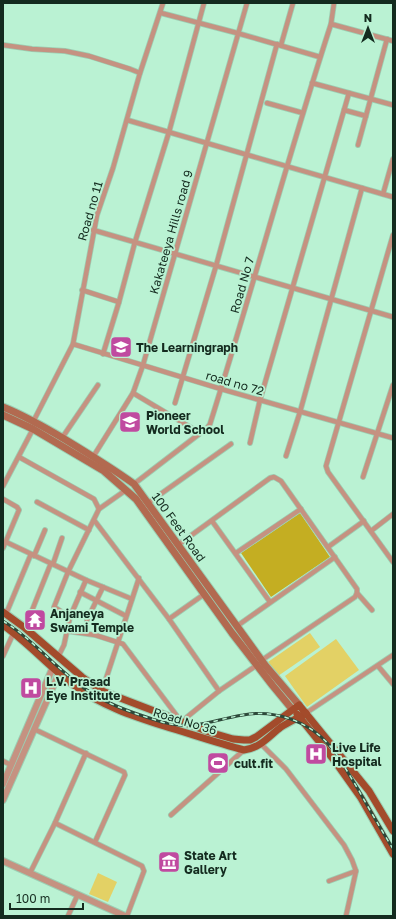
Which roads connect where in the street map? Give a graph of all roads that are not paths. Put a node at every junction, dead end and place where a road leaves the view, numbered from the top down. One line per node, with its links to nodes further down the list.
1 (163, 3): 6 (street, Road no 11)
2 (204, 3): 7 (street)
3 (247, 3): 9 (street, Kakateeya Hills road 9)
4 (293, 3): 13 (street)
5 (334, 3): 8 (street, Road No 7)
6 (161, 13): 7 (street); 15 (street, Road no 11)
7 (199, 23): 9 (street); 25 (street)
8 (331, 24): 10 (street); 14 (street, Road No 7)
9 (237, 33): 13 (street); 26 (street, Kakateeya Hills road 9)
10 (387, 39): 11 (street); 18 (street)
11 (393, 41)
12 (3, 45): 15 (street)
13 (279, 45): 14 (street); 28 (street)
14 (320, 57): 16 (street, Road No 7)
15 (140, 73): 24 (street, Road no 11)
16 (312, 83): 17 (street); 22 (street, Road No 7)
17 (349, 93): 18 (street); 21 (street)
18 (370, 99): 20 (street); 23 (street)
19 (267, 103): 22 (street)
20 (393, 105)
21 (344, 110): 23 (street); 31 (street)
22 (303, 113): 30 (street, Road No 7)
23 (366, 116): 27 (street)
24 (127, 120): 25 (street); 35 (street, Road no 11)
25 (169, 132): 26 (street); 37 (street)
26 (207, 143): 28 (street); 38 (street, Kakateeya Hills road 9)
27 (358, 145)
28 (246, 155): 30 (street); 39 (street)
29 (393, 159): 33 (street)
30 (286, 166): 31 (street); 40 (street, Road No 7)
31 (324, 177): 32 (street); 41 (street)
32 (362, 188): 33 (street); 43 (street)
33 (383, 194): 34 (street)
34 (393, 197)
35 (93, 230): 37 (street); 42 (street, Road no 11)
36 (393, 235): 45 (street)
37 (134, 242): 38 (street); 44 (street)
38 (175, 254): 39 (street); 49 (street, Kakateeya Hills road 9)
39 (216, 266): 40 (street); 50 (street)
40 (255, 278): 41 (street); 53 (street, Road No 7)
41 (292, 289): 43 (street); 55 (street)
42 (82, 290): 44 (street); 47 (street, Road no 11)
43 (331, 300): 45 (street); 58 (street)
44 (119, 302): 48 (street)
45 (370, 312): 46 (street); 60 (street)
46 (393, 317)
47 (73, 344): 48 (street, road no 72); 61 (street, Road no 11)
48 (103, 354): 49 (street, road no 72)
49 (143, 366): 50 (street, road no 72); 54 (street, Kakateeya Hills road 9)
50 (182, 377): 53 (street, road no 72); 56 (street)
51 (98, 385): 64 (street)
52 (393, 385): 63 (street)
53 (221, 389): 55 (street, road no 72); 62 (street, Road No 7)
54 (133, 393): 62 (street); 70 (street, Kakateeya Hills road 9)
55 (260, 400): 58 (street, road no 72); 66 (street)
56 (176, 403)
57 (3, 407): 61 (main road, 100 Feet Road)
58 (300, 412): 60 (street, road no 72); 68 (street)
59 (3, 415): 61 (main road, 100 Feet Road)
60 (338, 422): 63 (street, road no 72); 83 (street)
61 (33, 425): 64 (main road, 100 Feet Road); 69 (street, Road no 11); 74 (main road, 100 Feet Road)
62 (200, 433): 72 (street, Road No 7)
63 (377, 434): 65 (street, road no 72); 71 (street)
64 (62, 438): 70 (main road, 100 Feet Road)
65 (393, 438)
66 (250, 443)
67 (231, 444): 77 (street)
68 (286, 456)
69 (19, 457): 73 (street, Road no 11); 78 (street)
70 (93, 457): 72 (main road, 100 Feet Road)
71 (363, 477)
72 (134, 484): 77 (main road, 100 Feet Road)
73 (3, 486)
74 (126, 490): 78 (street); 87 (main road, 100 Feet Road)
75 (3, 499): 89 (street)
76 (37, 502): 85 (street)
77 (148, 503): 87 (main road, 100 Feet Road)
78 (99, 509): 81 (street)
79 (301, 509): 82 (street); 91 (street); 93 (street)
80 (393, 514): 86 (street)
81 (94, 520): 85 (street); 99 (street)
82 (212, 521): 90 (street); 93 (street)
83 (364, 521): 86 (street); 91 (street)
84 (46, 530): 94 (street)
85 (89, 530): 98 (street)
86 (371, 531): 96 (street)
87 (167, 536): 90 (main road, 100 Feet Road); 104 (main road, 100 Feet Road)
88 (62, 538): 97 (street)
89 (6, 542): 92 (street); 94 (street)
90 (178, 545): 115 (main road, 100 Feet Road)
91 (328, 547): 95 (street)
92 (3, 548)
93 (236, 553): 107 (street)
94 (32, 555): 97 (street); 109 (street)
95 (335, 557): 103 (street); 107 (street)
96 (393, 562)
97 (52, 563): 98 (street); 116 (street)
98 (68, 572): 100 (street); 111 (street)
99 (139, 578): 105 (street); 112 (street)
100 (86, 580): 101 (street); 102 (street)
101 (103, 587): 105 (street); 106 (street)
102 (80, 592): 106 (street); 111 (street)
103 (357, 593): 108 (street); 123 (street)
104 (204, 595): 112 (street); 123 (main road, 100 Feet Road)
105 (132, 598): 110 (street)
106 (96, 600): 110 (street); 113 (street)
107 (270, 602): 115 (street)
108 (372, 610)
109 (5, 613): 116 (main road, Road No 36)
110 (126, 616): 119 (street)
111 (70, 617): 117 (street)
112 (169, 619): 130 (street)
113 (87, 620)
114 (3, 625): 118 (main road, Road No 36)
115 (237, 626): 123 (main road, 100 Feet Road)
116 (25, 628): 122 (main road, Road No 36)
117 (67, 630): 119 (street); 122 (street)
118 (14, 632): 121 (street); 125 (main road, Road No 36)
119 (118, 642): 129 (street); 135 (street)
120 (393, 655): 124 (street)
121 (3, 656)
122 (58, 656): 129 (main road, Road No 36)
123 (259, 663): 130 (street); 132 (main road, 100 Feet Road)
124 (378, 666): 127 (street); 134 (street)
125 (52, 667): 126 (main road, Road No 36); 128 (street)
126 (59, 673): 128 (street); 133 (main road, Road No 36)
127 (393, 684)
128 (49, 686): 136 (street); 141 (street)
129 (102, 691): 131 (main road, Road No 36)
130 (219, 691): 135 (street)
131 (128, 702): 133 (main road); 135 (main road, Road No 36)
132 (296, 707): 134 (main road); 135 (main road, Road No 36)
133 (123, 712): 138 (main road, Road No 36)
134 (303, 715): 137 (main road); 146 (main road); 148 (main road)
135 (182, 721)
136 (34, 729): 139 (street); 143 (street)
137 (261, 744): 138 (main road); 150 (street)
138 (244, 750): 144 (street)
139 (86, 753): 145 (street); 147 (street)
140 (3, 761): 141 (street)
141 (11, 765): 142 (street)
142 (3, 784)
143 (3, 800)
144 (171, 815)
145 (55, 823): 147 (street); 151 (street)
146 (393, 831)
147 (95, 842): 155 (street)
148 (393, 854)
149 (3, 861): 151 (street)
150 (356, 871): 152 (street); 156 (street)
151 (30, 873): 153 (street)
152 (329, 881)
153 (78, 894): 154 (street); 155 (street)
154 (68, 916)
155 (126, 916)
156 (346, 916)

